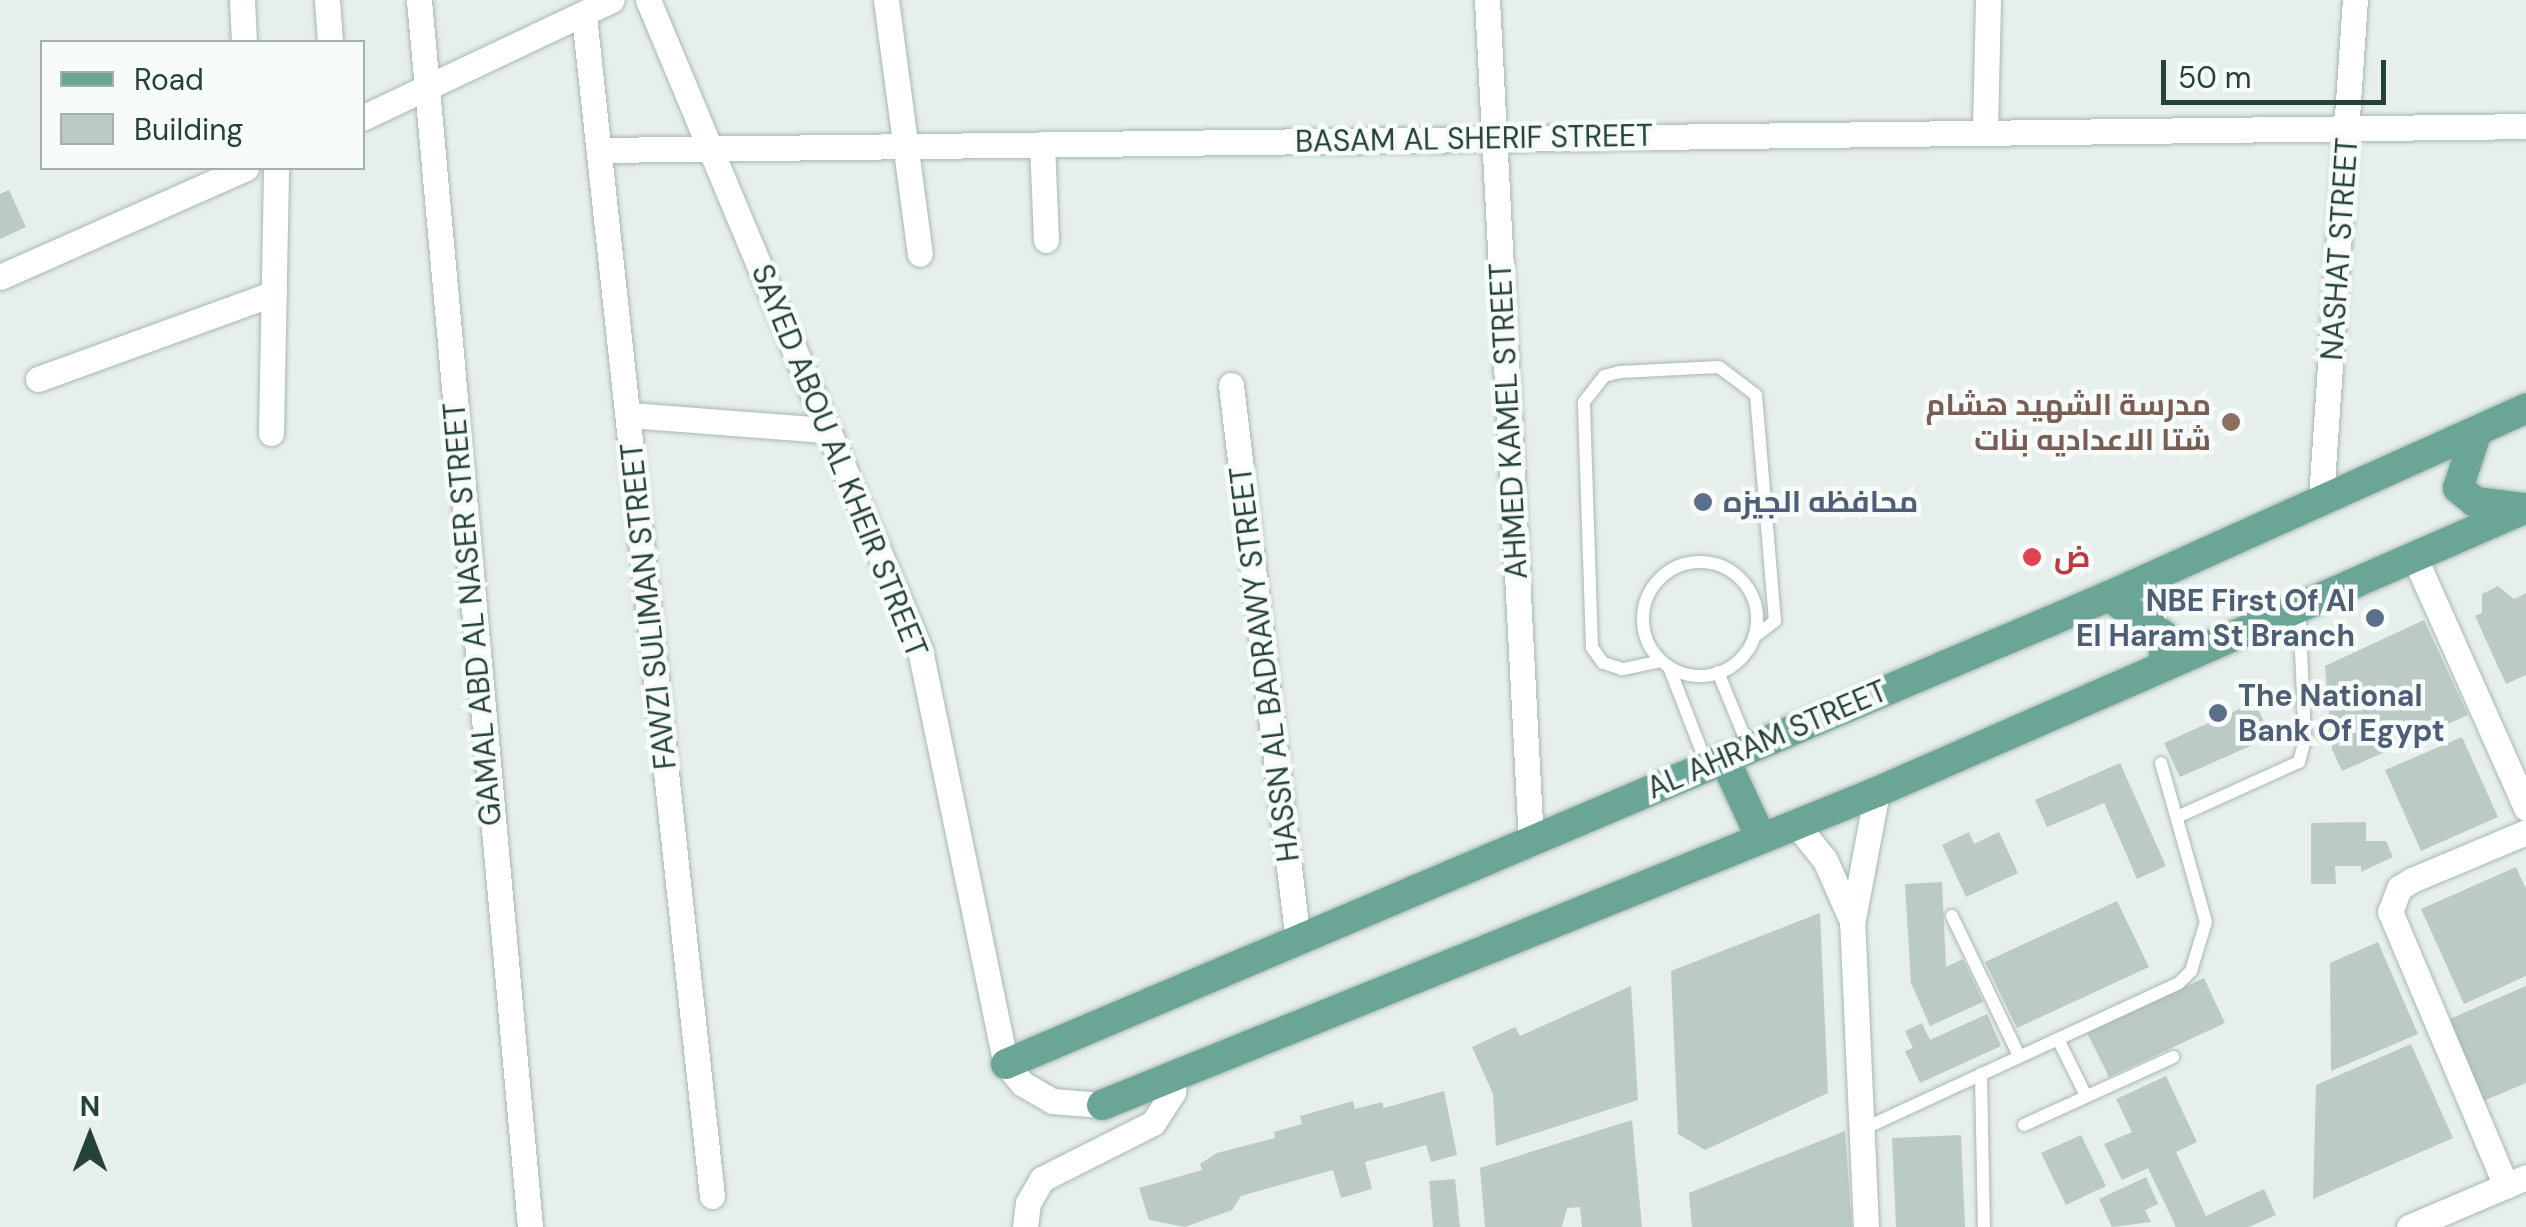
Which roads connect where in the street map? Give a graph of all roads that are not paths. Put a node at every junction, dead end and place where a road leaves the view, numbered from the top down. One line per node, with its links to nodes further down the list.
1 (242, 0): 11 (street)
2 (328, 0): 12 (street)
3 (419, 0): 13 (street, GAMAL ABD AL NASER STREET)
4 (612, 0): 10 (street)
5 (648, 0): 21 (street, SAYED ABOU AL KHEIR STREET)
6 (886, 0): 20 (street)
7 (1488, 0): 18 (street, AHMED KAMEL STREET)
8 (1988, 0): 17 (street)
9 (2356, 0): 16 (street, NASHAT STREET)
10 (584, 16): 13 (street); 22 (street, FAWZI SULIMAN STREET)
11 (239, 40)
12 (330, 40)
13 (425, 92): 14 (street); 69 (street, GAMAL ABD AL NASER STREET)
14 (365, 117)
15 (2526, 126): 16 (street, BASAM AL SHERIF STREET)
16 (2350, 128): 17 (street, BASAM AL SHERIF STREET); 36 (street, NASHAT STREET)
17 (1984, 132): 18 (street, BASAM AL SHERIF STREET)
18 (1495, 139): 19 (street, BASAM AL SHERIF STREET); 53 (street, AHMED KAMEL STREET)
19 (1042, 144): 20 (street, BASAM AL SHERIF STREET); 25 (street)
20 (906, 146): 21 (street, BASAM AL SHERIF STREET); 26 (street)
21 (710, 148): 22 (street, BASAM AL SHERIF STREET); 33 (street, SAYED ABOU AL KHEIR STREET)
22 (599, 150): 32 (street, FAWZI SULIMAN STREET)
23 (242, 170): 27 (street)
24 (276, 170): 28 (street)
25 (1046, 240)
26 (920, 254)
27 (0, 278)
28 (274, 293): 29 (street); 35 (street)
29 (38, 379)
30 (1231, 385): 56 (street, HASSN AL BADRAWY STREET)
31 (2526, 409): 34 (main road, AL AHRAM STREET)
32 (629, 415): 33 (street); 68 (street, FAWZI SULIMAN STREET)
33 (825, 430): 60 (street, SAYED ABOU AL KHEIR STREET)
34 (2478, 431): 36 (main road, AL AHRAM STREET); 37 (main road)
35 (271, 432)
36 (2320, 498): 39 (main road, AL AHRAM STREET)
37 (2526, 508): 38 (main road)
38 (2414, 556): 40 (main road); 48 (street)
39 (2109, 596): 43 (main road); 45 (main road, AL AHRAM STREET)
40 (2299, 607): 43 (main road); 49 (lane)
41 (1754, 637): 42 (lane); 42 (lane); 44 (lane)
42 (1665, 664): 44 (lane); 45 (lane)
43 (2164, 666): 47 (main road)
44 (1718, 672): 45 (lane)
45 (1727, 757): 52 (main road); 53 (main road, AL AHRAM STREET)
46 (2162, 763): 49 (lane)
47 (1877, 792): 50 (main road); 55 (street)
48 (2526, 808)
49 (2177, 817): 57 (lane)
50 (1796, 824): 52 (main road); 55 (street)
51 (2526, 832): 67 (street)
52 (1761, 838): 61 (main road)
53 (1530, 842): 56 (main road, AL AHRAM STREET)
54 (1952, 916): 58 (lane)
55 (1852, 924): 66 (street)
56 (1298, 942): 60 (main road, AL AHRAM STREET)
57 (2058, 1039): 58 (lane); 63 (lane)
58 (2019, 1056): 62 (lane)
59 (2173, 1056): 63 (lane)
60 (1006, 1064): 64 (street)
61 (1175, 1074): 64 (main road); 70 (street)
62 (1981, 1074): 66 (lane); 72 (lane)
63 (2086, 1096): 65 (lane)
64 (1102, 1105)
65 (2024, 1125)
66 (1861, 1130): 71 (street)
67 (2516, 1181): 73 (street)
68 (712, 1196)
69 (530, 1227)
70 (1025, 1227)
71 (1866, 1227)
72 (1984, 1227)
73 (2409, 1227)

